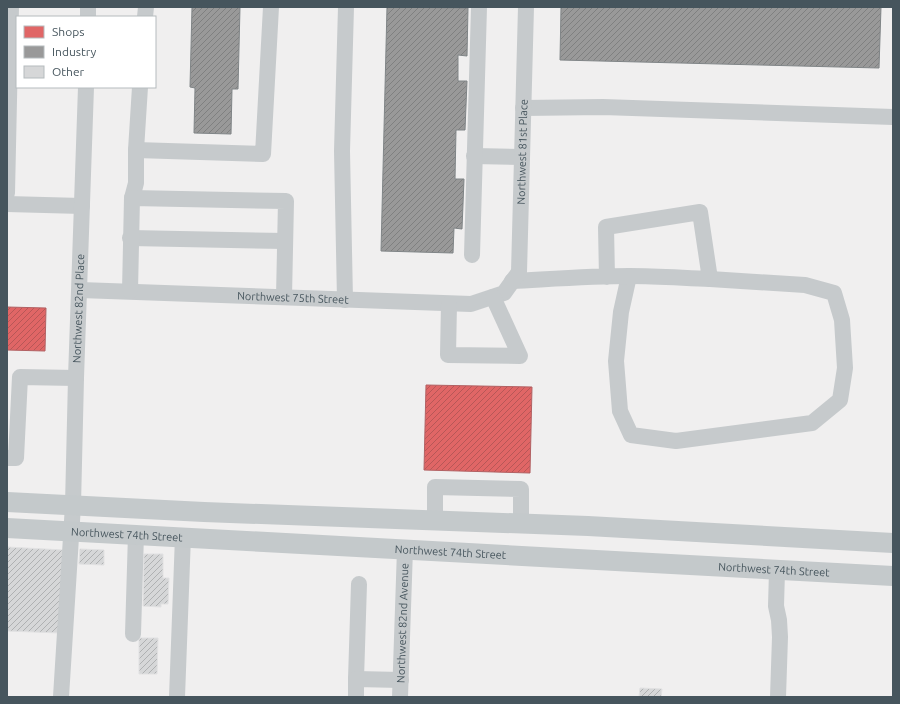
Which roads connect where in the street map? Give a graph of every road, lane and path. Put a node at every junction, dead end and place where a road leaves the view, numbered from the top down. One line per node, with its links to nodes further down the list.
1 (11, 7): 13 (street)
2 (271, 7): 10 (street)
3 (346, 7): 27 (street)
4 (479, 7): 11 (street)
5 (526, 7): 8 (street, Northwest 81st Place)
6 (86, 88): 16 (street, Northwest 82nd Place)
7 (140, 88): 10 (street)
8 (523, 108): 9 (street); 12 (street, Northwest 81st Place)
9 (893, 117)
10 (136, 150): 14 (street)
11 (474, 156): 12 (street); 19 (street)
12 (522, 157): 24 (street, Northwest 81st Place)
13 (7, 193)
14 (132, 198): 17 (street); 18 (street)
15 (7, 204): 16 (street)
16 (82, 206): 23 (street, Northwest 82nd Place)
17 (130, 238): 18 (street); 25 (street)
18 (285, 241): 26 (street)
19 (472, 255)
20 (629, 276): 21 (street, Northwest 75th Street); 22 (street, Northwest 75th Street); 22 (street, Northwest 75th Street)
21 (606, 277): 22 (street); 24 (street, Northwest 75th Street)
22 (710, 279)
23 (80, 290): 25 (street, Northwest 75th Street); 30 (street, Northwest 82nd Place)
24 (503, 290): 28 (street, Northwest 75th Street); 28 (street)
25 (130, 291): 26 (street, Northwest 75th Street)
26 (284, 297): 27 (street, Northwest 75th Street)
27 (345, 300): 28 (street, Northwest 75th Street)
28 (449, 304)
29 (13, 376): 30 (street); 31 (street)
30 (76, 378): 33 (street, Northwest 82nd Place)
31 (7, 458)
32 (7, 502): 33 (main road)
33 (73, 505): 34 (main road); 37 (street, Northwest 82nd Place)
34 (435, 520): 35 (main road); 35 (street)
35 (521, 523): 40 (main road)
36 (7, 528): 37 (main road, Northwest 74th Street)
37 (71, 531): 38 (main road, Northwest 74th Street); 48 (street, Northwest 82nd Place)
38 (136, 534): 39 (main road, Northwest 74th Street); 45 (street)
39 (183, 536): 41 (main road, Northwest 74th Street); 49 (street)
40 (893, 543)
41 (405, 549): 42 (main road, Northwest 74th Street); 47 (street, Northwest 82nd Avenue)
42 (777, 571): 43 (main road, Northwest 74th Street); 52 (street)
43 (893, 576)
44 (359, 584): 46 (street)
45 (134, 634)
46 (356, 679): 47 (street); 50 (street)
47 (401, 680): 51 (street, Northwest 82nd Avenue)
48 (61, 697)
49 (177, 697)
50 (356, 697)
51 (400, 697)
52 (778, 697)

